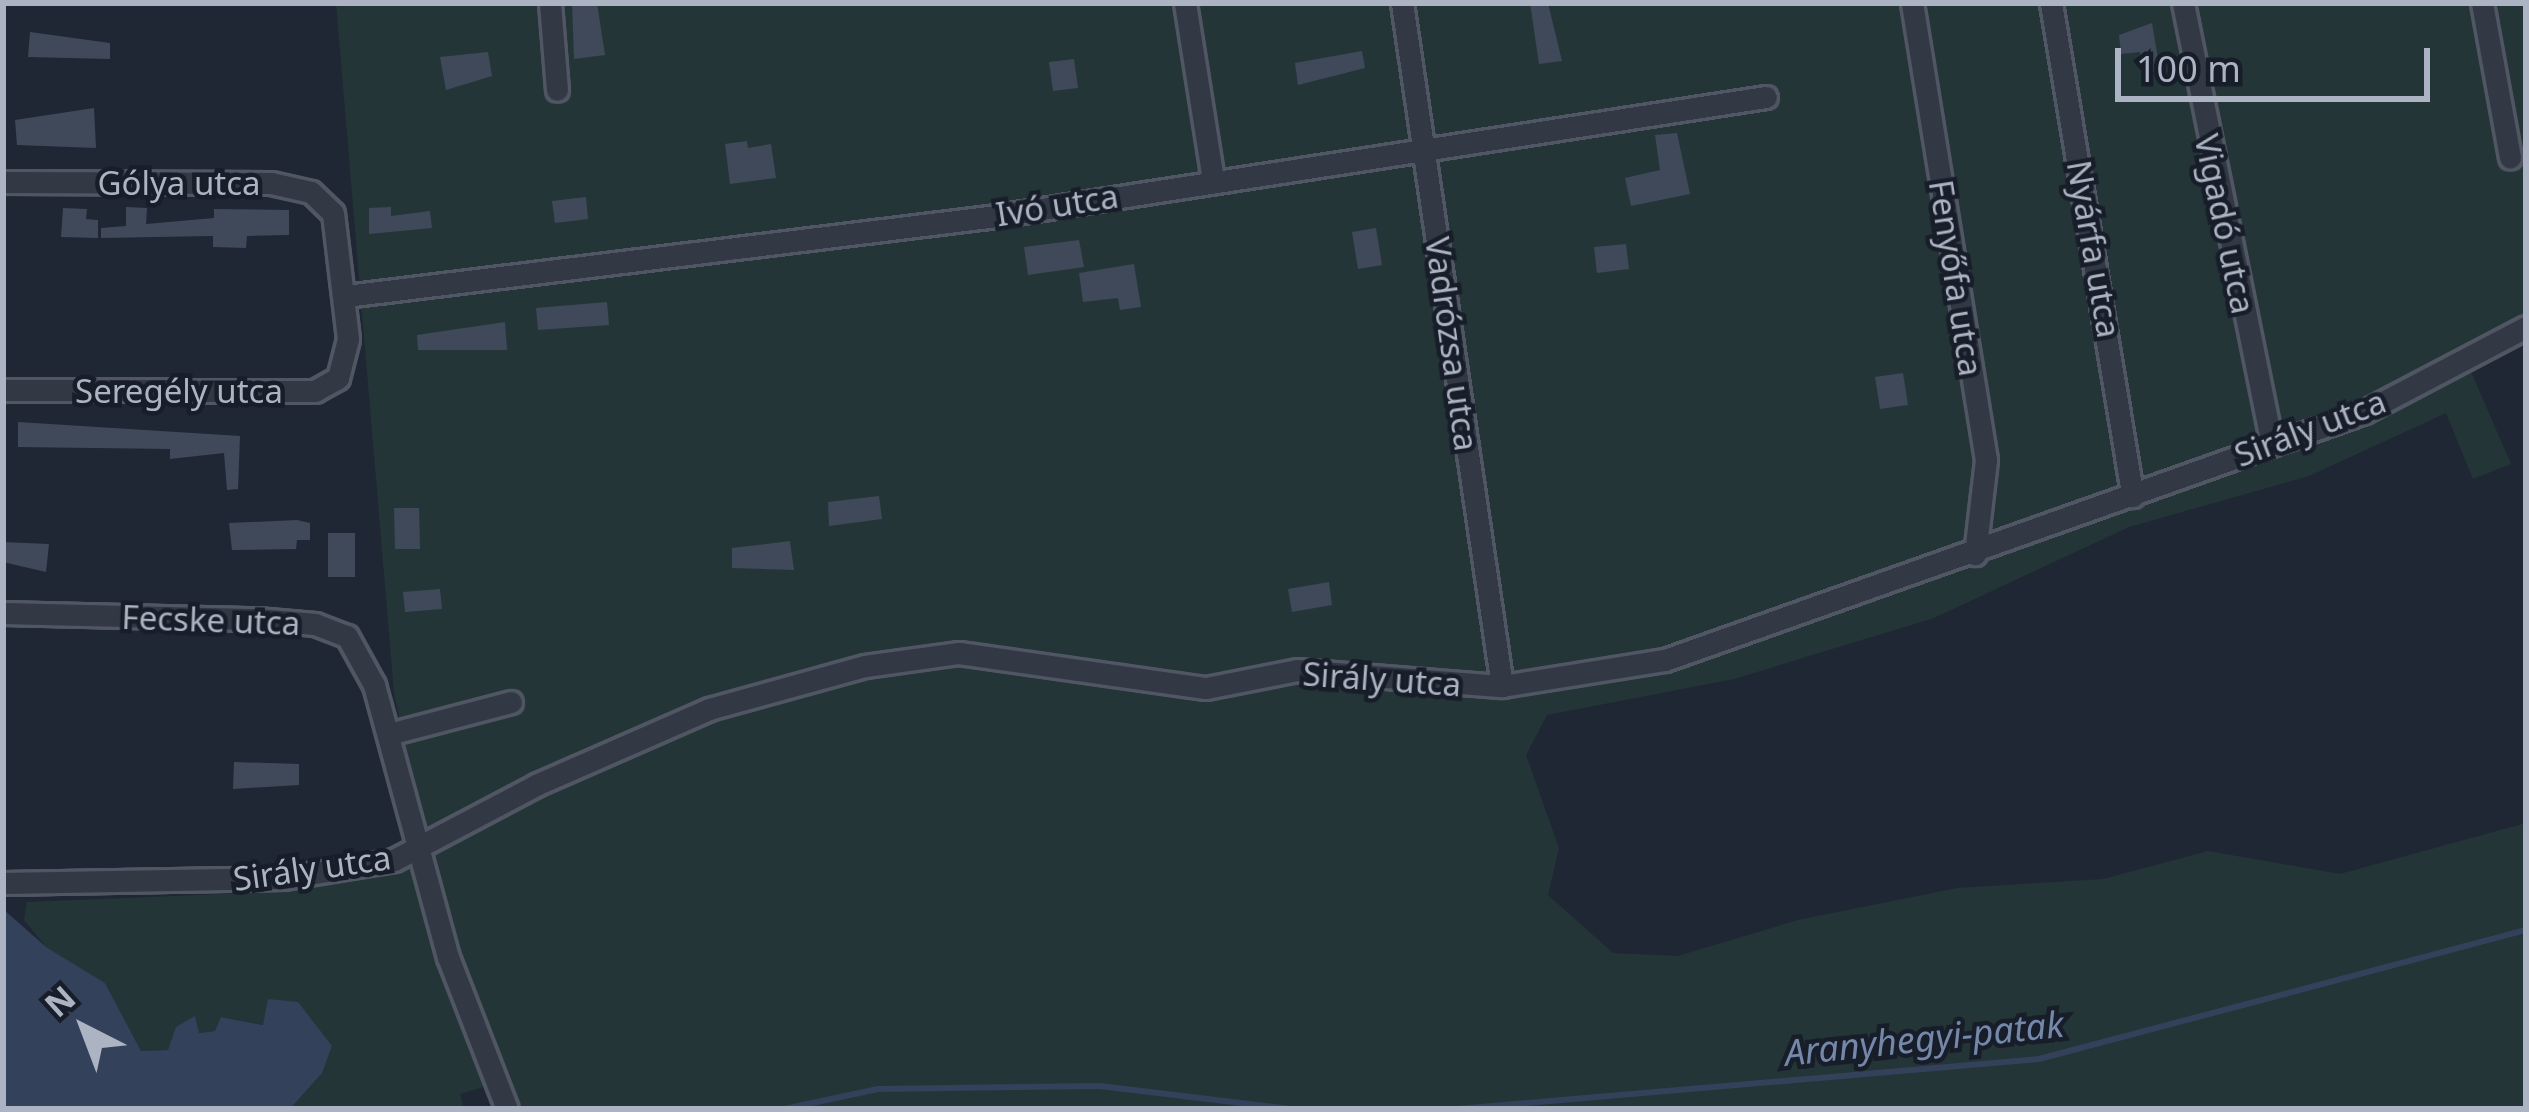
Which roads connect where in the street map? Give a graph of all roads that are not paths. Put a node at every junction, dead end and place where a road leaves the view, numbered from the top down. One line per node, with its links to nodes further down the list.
1 (550, 3): 8 (street)
2 (1185, 3): 12 (street)
3 (1402, 3): 10 (street, Vadrózsa utca)
4 (1912, 3): 19 (street, Fenyőfa utca)
5 (2051, 3): 18 (street, Nyárfa utca)
6 (2183, 3): 17 (street, Vigadó utca)
7 (2482, 3): 11 (street)
8 (557, 90)
9 (1766, 97): 10 (street, Ivó utca)
10 (1424, 149): 12 (street, Ivó utca); 21 (street, Vadrózsa utca)
11 (2510, 157)
12 (1213, 180): 14 (street, Ivó utca)
13 (3, 182): 14 (street, Gólya utca)
14 (346, 296): 16 (street, Seregély utca)
15 (2526, 327): 17 (street, Sirály utca)
16 (3, 389)
17 (2272, 443): 18 (street, Sirály utca)
18 (2133, 496): 19 (street, Sirály utca)
19 (1975, 554): 21 (street, Sirály utca)
20 (3, 613): 23 (street, Fecske utca)
21 (1502, 686): 24 (street, Sirály utca)
22 (511, 702): 23 (street)
23 (389, 734): 24 (street, Fecske utca)
24 (421, 848): 25 (street, Sirály utca); 26 (street, Fecske utca)
25 (3, 883)
26 (507, 1109)

